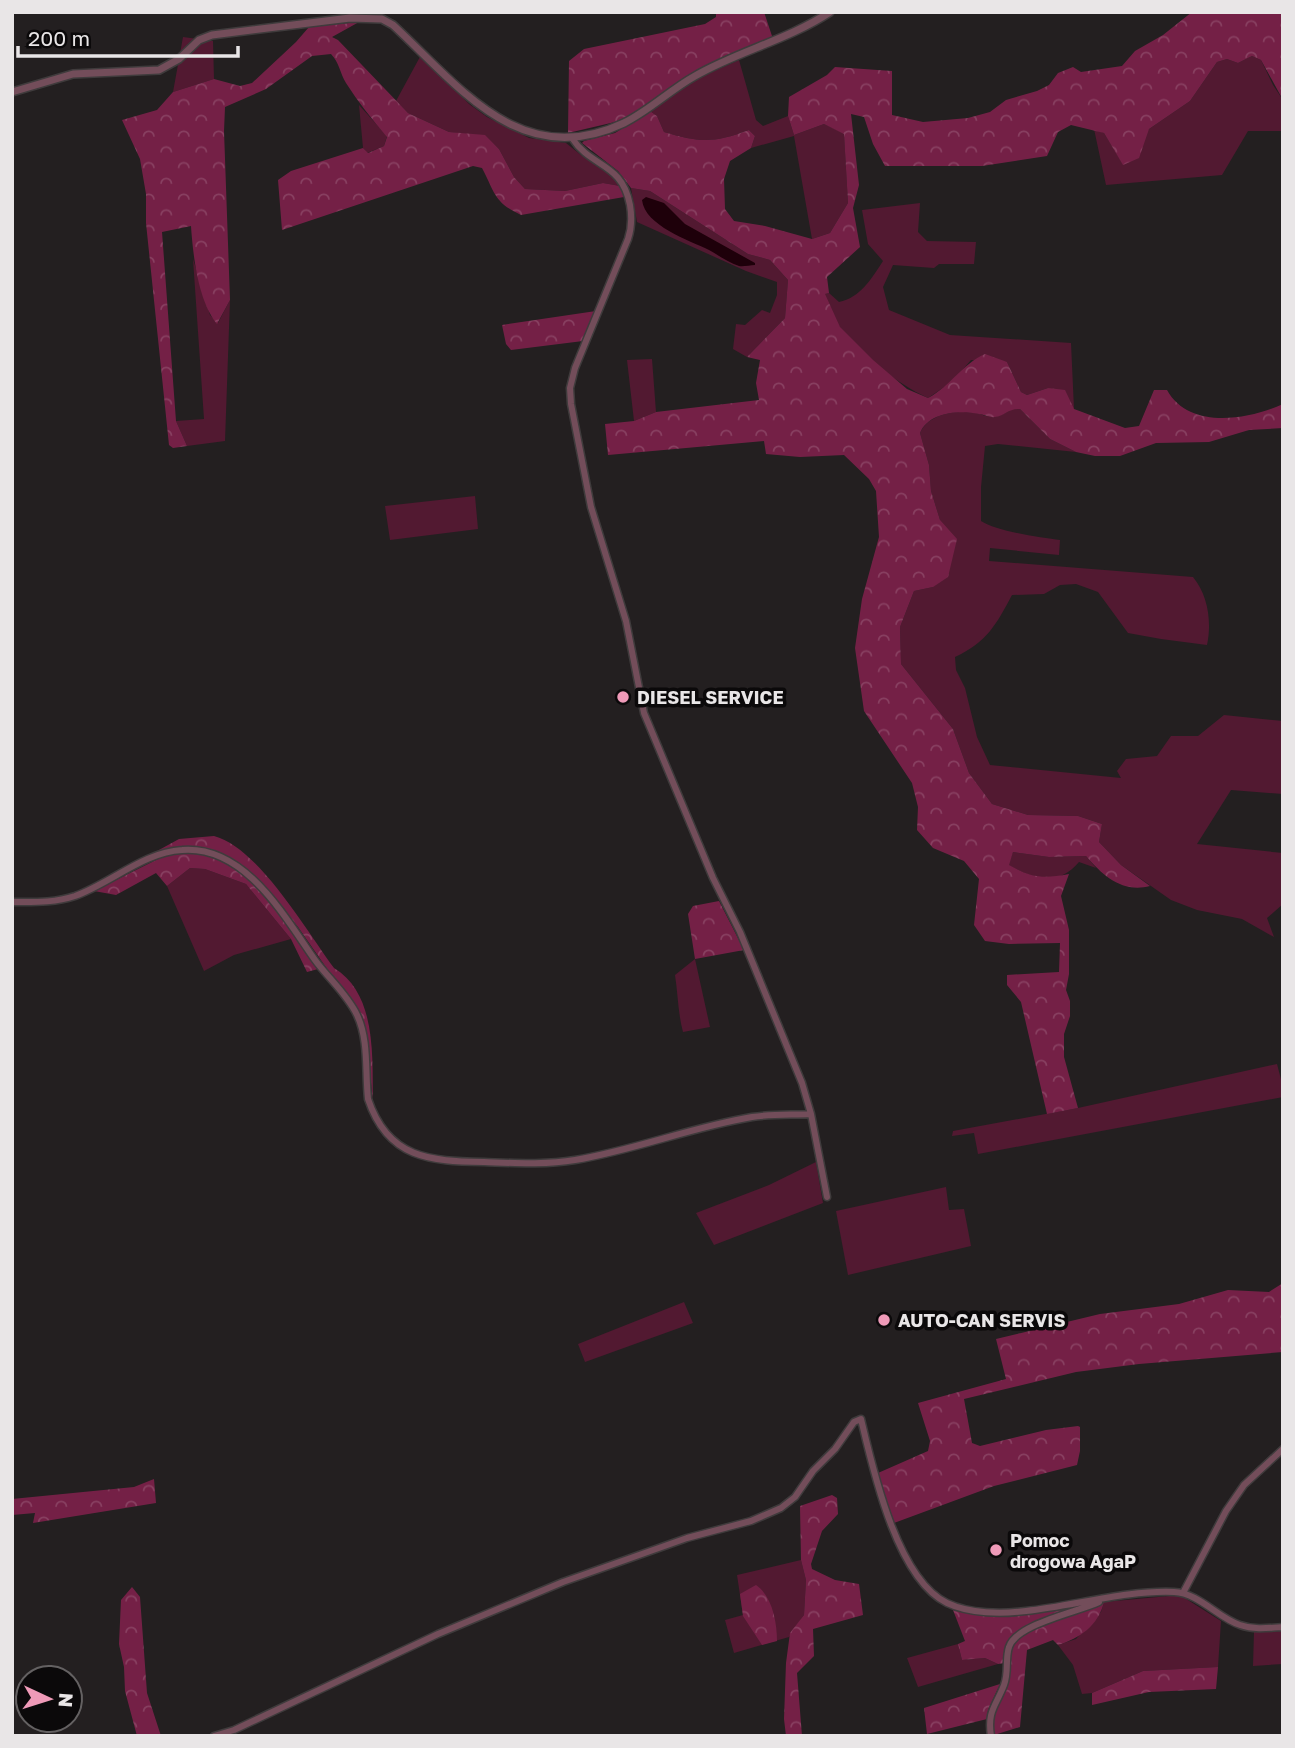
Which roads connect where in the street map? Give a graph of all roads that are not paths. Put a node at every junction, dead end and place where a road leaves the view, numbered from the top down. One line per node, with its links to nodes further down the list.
1 (830, 12): 3 (street)
2 (12, 92): 3 (street)
3 (572, 138): 5 (street)
4 (12, 902): 5 (street)
5 (810, 1114): 6 (street)
6 (827, 1197)
7 (1283, 1449): 8 (street)
8 (1183, 1593): 9 (street); 10 (street)
9 (1104, 1599): 11 (street); 12 (street)
10 (1283, 1627)
11 (214, 1736)
12 (991, 1736)

